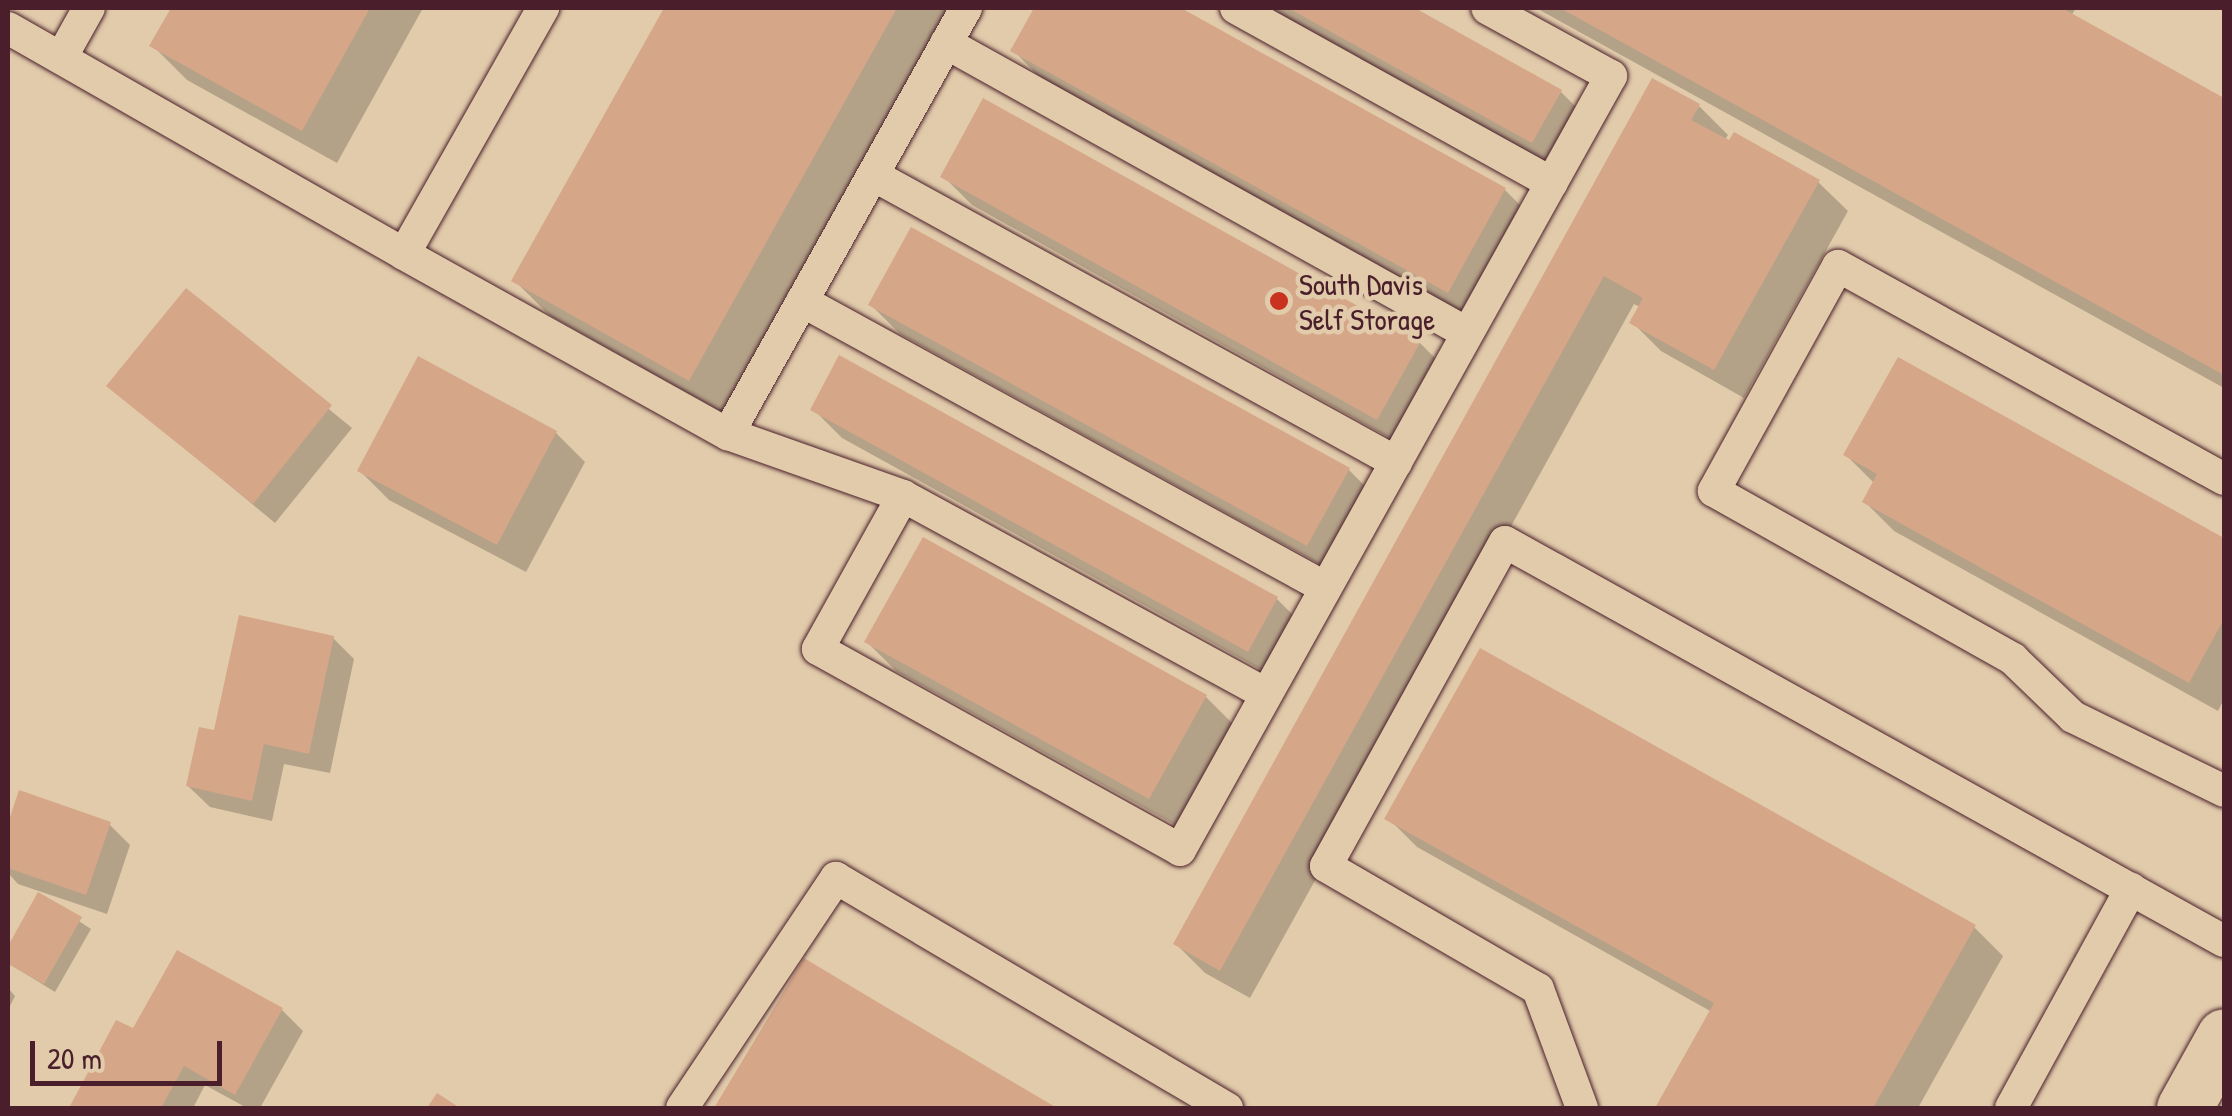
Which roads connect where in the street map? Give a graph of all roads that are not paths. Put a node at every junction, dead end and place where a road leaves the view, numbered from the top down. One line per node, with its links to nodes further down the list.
1 (89, 8): 8 (lane)
2 (543, 8): 11 (lane)
3 (966, 8): 7 (lane)
4 (1236, 8): 10 (lane)
5 (1487, 8): 10 (lane)
6 (8, 28): 8 (lane)
7 (946, 43): 9 (lane); 13 (lane)
8 (61, 58): 11 (lane)
9 (873, 175): 12 (lane); 15 (lane)
10 (1552, 182): 13 (lane)
11 (404, 254): 14 (lane)
12 (802, 301): 14 (lane); 18 (lane)
13 (1467, 334): 15 (lane)
14 (728, 434): 17 (lane)
15 (1396, 462): 18 (lane)
16 (2224, 479): 20 (lane)
17 (903, 496): 19 (lane); 19 (lane)
18 (1326, 588): 19 (lane)
19 (1266, 694)
20 (2224, 790)
21 (2131, 889): 22 (lane); 26 (lane); 27 (lane)
22 (2224, 941)
23 (2224, 1036): 28 (main road)
24 (682, 1108): 25 (lane)
25 (1227, 1108)
26 (1582, 1108)
27 (2011, 1108)
28 (2184, 1108)

